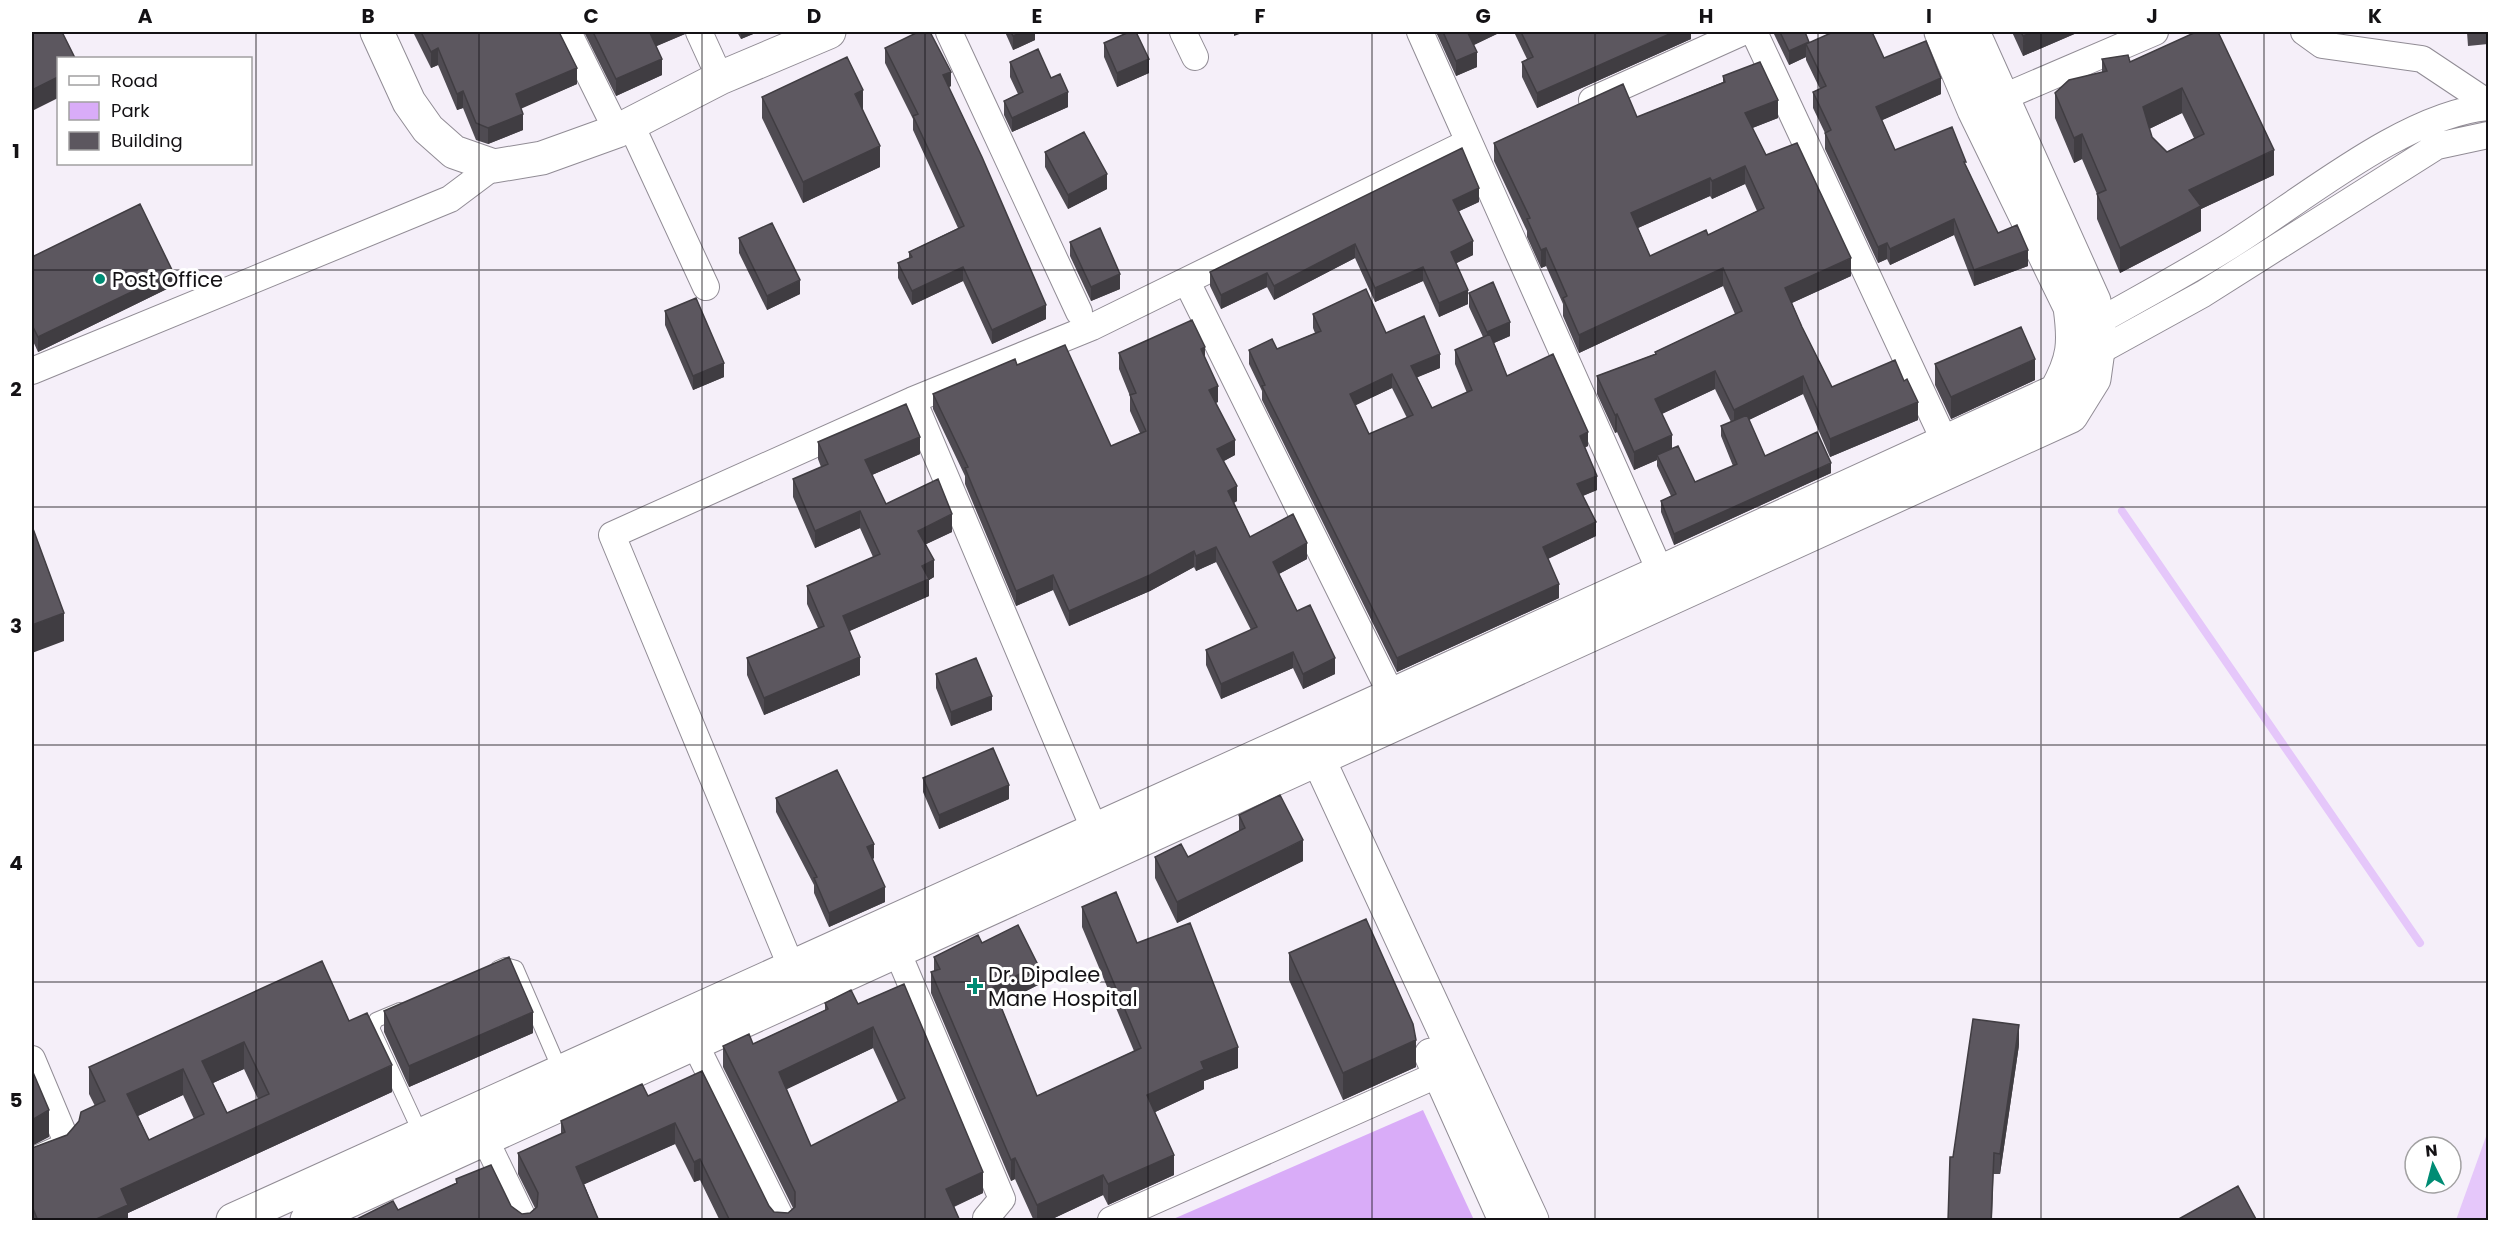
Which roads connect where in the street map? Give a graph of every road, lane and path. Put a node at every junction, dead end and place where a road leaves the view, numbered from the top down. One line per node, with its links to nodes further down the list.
1 (377, 32): 22 (street)
2 (568, 32): 19 (street)
3 (699, 32): 15 (street)
4 (828, 32): 15 (street)
5 (949, 32): 25 (street)
6 (1183, 32): 14 (street)
7 (1420, 32): 21 (street)
8 (1743, 32): 18 (street)
9 (1754, 32): 29 (street)
10 (1941, 32): 16 (street)
11 (1973, 32): 16 (street)
12 (2155, 32): 16 (street)
13 (2304, 32): 17 (street)
14 (1195, 57)
15 (720, 78): 19 (street)
16 (1988, 103): 26 (street)
17 (2488, 105): 26 (street)
18 (1571, 110)
19 (624, 128): 22 (street); 24 (street)
20 (2488, 135): 26 (street)
21 (1479, 146): 23 (street); 30 (street)
22 (494, 166): 27 (street)
23 (1186, 282): 28 (street); 31 (street)
24 (706, 287)
25 (1079, 312)
26 (2085, 344): 29 (street)
27 (32, 371)
28 (914, 400): 33 (street); 36 (street)
29 (1951, 455): 30 (street); 31 (street)
30 (1660, 571): 31 (street)
31 (1398, 707): 32 (street)
32 (1304, 750): 33 (street); 40 (street); 52 (street)
33 (1100, 842): 34 (street); 36 (street)
34 (897, 951): 36 (street); 49 (street)
35 (483, 974): 41 (lane)
36 (797, 980): 38 (street); 41 (street)
37 (408, 1006): 42 (lane)
38 (695, 1044): 41 (street); 48 (street)
39 (32, 1059): 44 (street)
40 (1439, 1074): 50 (street); 51 (street)
41 (567, 1085): 42 (street); 43 (street)
42 (421, 1134): 45 (street)
43 (485, 1139): 46 (street); 47 (street)
44 (32, 1161)
45 (244, 1218)
46 (307, 1221)
47 (524, 1221)
48 (782, 1221)
49 (987, 1221)
50 (1111, 1221)
51 (1505, 1221)
52 (1532, 1221)

